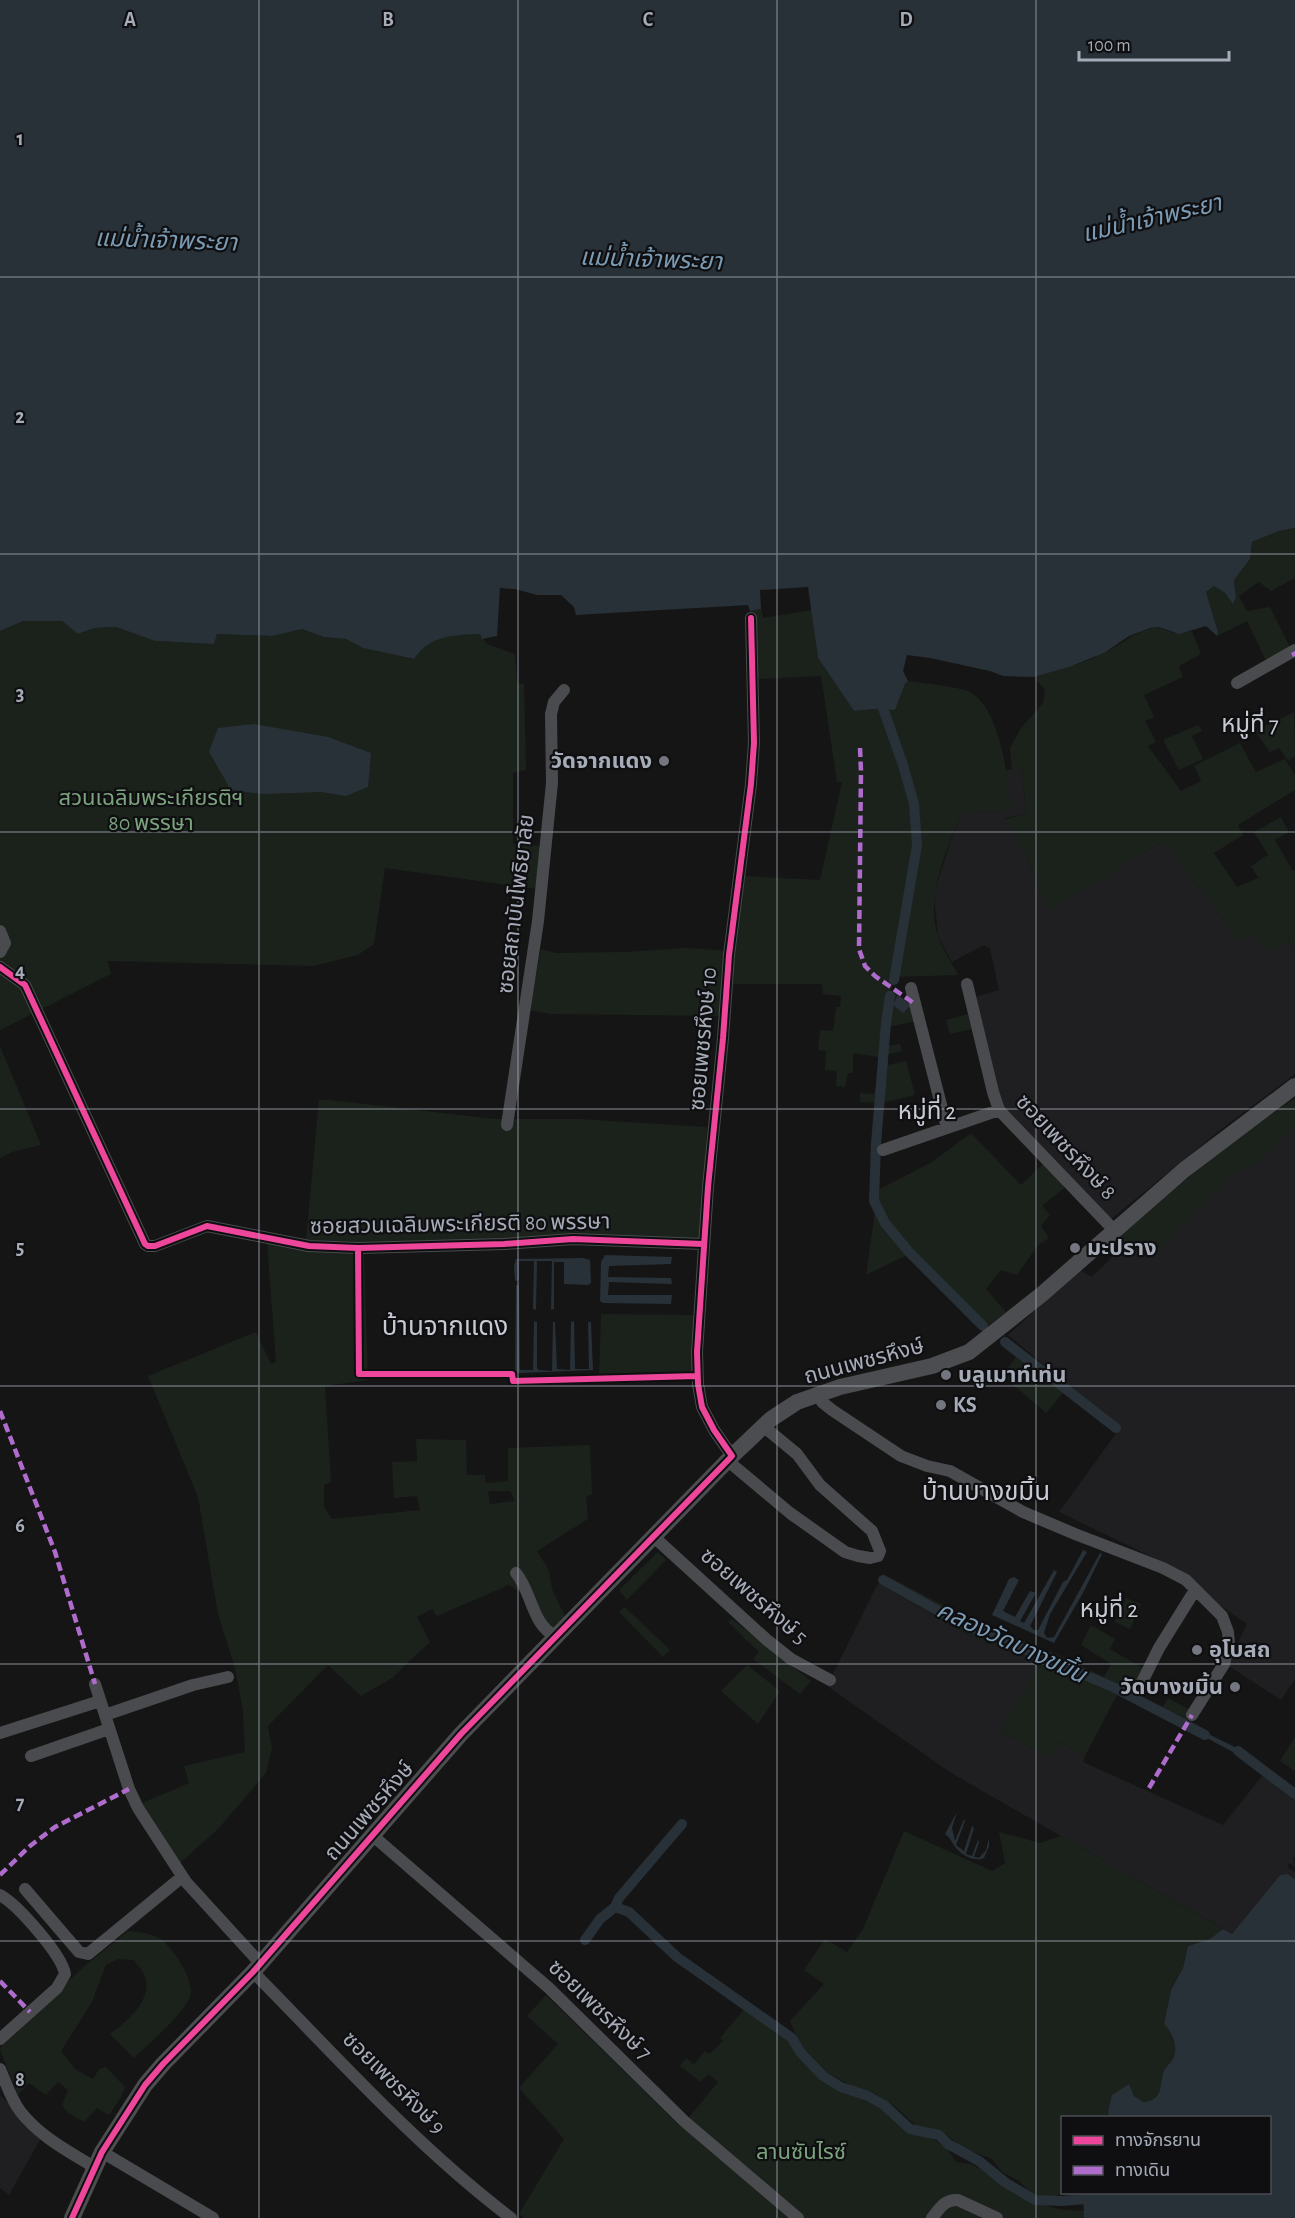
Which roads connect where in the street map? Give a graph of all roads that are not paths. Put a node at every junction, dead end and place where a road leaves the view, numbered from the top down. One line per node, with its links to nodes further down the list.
1 (752, 618): 16 (street, ซอยเพชรหึงษ์ 10)
2 (1295, 650): 3 (street)
3 (1237, 683)
4 (564, 690): 12 (street, ซอยสถาบันโพธิยาลัย)
5 (0, 931): 6 (street)
6 (0, 952)
7 (0, 967): 16 (street, ซอยสวนเฉลิมพระเกียรติ 80 พรรษา)
8 (967, 984): 11 (street, ซอยเพชรหึงษ์ 8)
9 (911, 988): 13 (street)
10 (1295, 1086): 15 (main road, ถนนเพชรหึงษ์)
11 (999, 1110): 13 (street); 15 (street, ซอยเพชรหึงษ์ 8)
12 (507, 1125)
13 (947, 1128): 14 (street)
14 (883, 1150)
15 (1114, 1230): 17 (main road, ถนนเพชรหึงษ์)
16 (703, 1244): 19 (street, ซอยเพชรหึงษ์ 10)
17 (818, 1394): 18 (main road, ถนนเพชรหึงษ์); 22 (street)
18 (763, 1426): 19 (main road, ถนนเพชรหึงษ์); 19 (street, ซอยเพชรหึงษ์ 10)
19 (730, 1459): 20 (main road, ถนนเพชรหึงษ์)
20 (654, 1537): 23 (main road, ถนนเพชรหึงษ์); 25 (street, ซอยเพชรหึงษ์ 5)
21 (516, 1573): 23 (street)
22 (1195, 1590): 27 (street); 30 (street)
23 (556, 1636): 34 (main road, ถนนเพชรหึงษ์)
24 (228, 1677): 29 (street)
25 (830, 1680)
26 (95, 1684): 28 (street, ซอยเพชรหึงษ์ 9)
27 (1139, 1688)
28 (100, 1701): 29 (street, ซอยเพชรหึงษ์ 9); 32 (street)
29 (105, 1715): 31 (street, ซอยเพชรหึงษ์ 9)
30 (1192, 1715)
31 (109, 1729): 33 (street); 35 (street, ซอยเพชรหึงษ์ 9)
32 (0, 1733)
33 (31, 1756)
34 (372, 1835): 38 (main road, ถนนเพชรหึงษ์); 46 (street, ซอยเพชรหึงษ์ 7)
35 (182, 1877): 36 (street); 38 (street, ซอยเพชรหึงษ์ 9)
36 (25, 1889)
37 (0, 1895): 39 (street)
38 (256, 1968): 41 (main road, ถนนเพชรหึงษ์); 45 (street, ซอยเพชรหึงษ์ 9)
39 (0, 2038)
40 (0, 2069): 42 (street)
41 (102, 2152): 42 (main road, ถนนเพชรหึงษ์); 44 (street)
42 (94, 2168): 43 (main road, ถนนเพชรหึงษ์)
43 (72, 2218)
44 (213, 2218)
45 (511, 2218)
46 (798, 2218)
47 (932, 2218): 48 (street)
48 (997, 2218)

